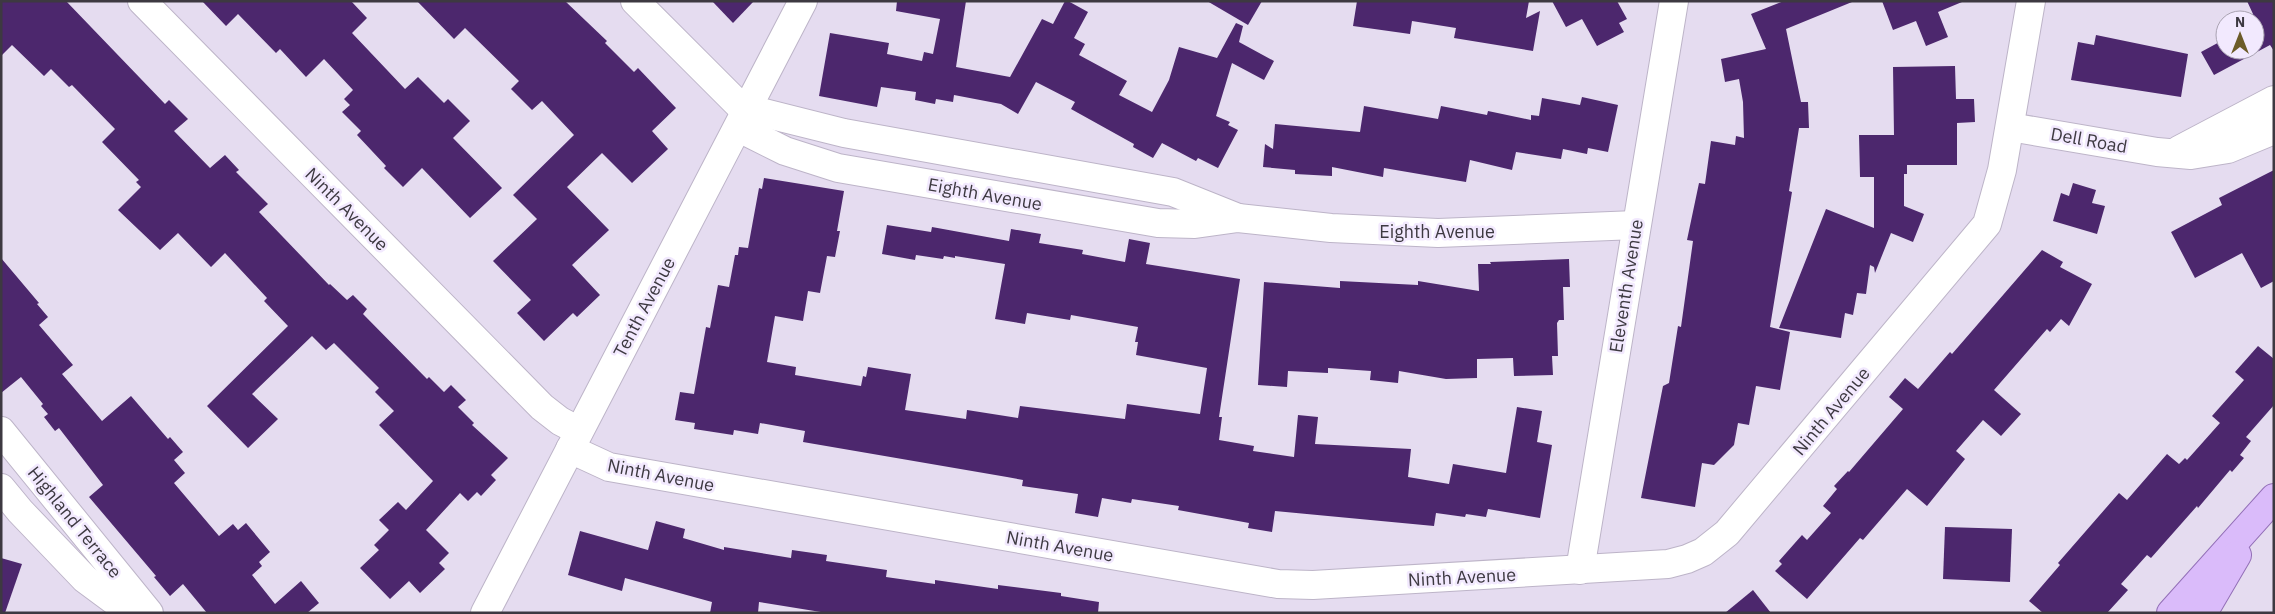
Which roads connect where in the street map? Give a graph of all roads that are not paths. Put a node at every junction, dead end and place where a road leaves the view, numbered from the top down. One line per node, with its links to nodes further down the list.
1 (142, 1): 14 (street, Ninth Avenue)
2 (635, 1): 7 (street, Eighth Avenue)
3 (803, 1): 7 (street, Tenth Avenue)
4 (1674, 1): 12 (street, Eleventh Avenue)
5 (2031, 1): 8 (street, Ninth Avenue)
6 (2274, 100): 10 (street)
7 (744, 117): 11 (street, Eighth Avenue); 11 (street, Eighth Avenue); 14 (street, Tenth Avenue)
8 (2010, 127): 10 (street, Dell Road); 18 (street, Ninth Avenue)
9 (2274, 130): 10 (street, Dell Road)
10 (2168, 153)
11 (1238, 218): 12 (street, Eighth Avenue)
12 (1636, 224): 18 (street, Eleventh Avenue)
13 (1, 431): 20 (street, Highland Terrace)
14 (574, 440): 18 (street, Ninth Avenue); 21 (street, Tenth Avenue)
15 (1, 488): 19 (street, Highland Terrace)
16 (2274, 498): 17 (main road)
17 (2255, 521): 22 (main road); 23 (main road)
18 (1580, 570)
19 (131, 613)
20 (149, 613)
21 (485, 613)
22 (2171, 613)
23 (2202, 613)

